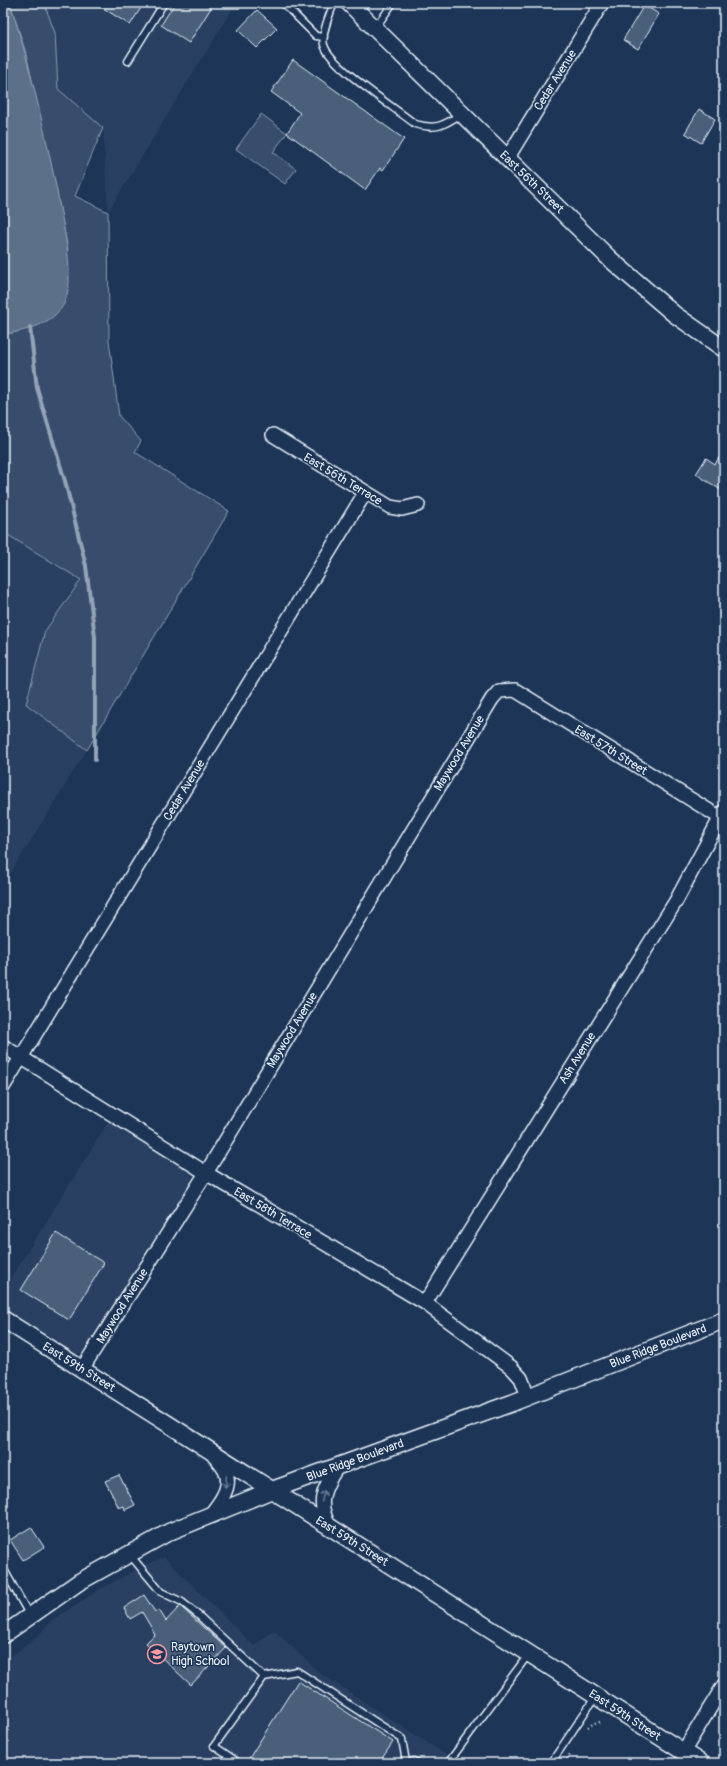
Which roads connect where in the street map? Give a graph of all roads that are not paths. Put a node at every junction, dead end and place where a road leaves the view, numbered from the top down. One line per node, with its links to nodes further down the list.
1 (164, 3): 9 (lane)
2 (283, 3): 8 (lane)
3 (334, 3): 8 (lane)
4 (349, 3): 7 (street, East 56th Street)
5 (393, 3): 7 (lane)
6 (602, 3): 11 (street, Cedar Avenue)
7 (375, 29): 10 (street, East 56th Street)
8 (324, 37): 10 (lane)
9 (128, 61)
10 (461, 114): 11 (street, East 56th Street)
11 (508, 157): 12 (street, East 56th Street)
12 (724, 349)
13 (273, 435): 14 (street, East 56th Terrace)
14 (366, 493): 15 (street, East 56th Terrace); 19 (street, Cedar Avenue)
15 (418, 505)
16 (499, 691): 17 (street, East 57th Street); 21 (street, Maywood Avenue)
17 (723, 816): 22 (street, Ash Avenue)
18 (3, 1046): 19 (street, East 58th Terrace)
19 (20, 1057): 20 (street, Cedar Avenue); 21 (street, East 58th Terrace)
20 (3, 1087)
21 (206, 1173): 22 (street, East 58th Terrace); 25 (street, Maywood Avenue)
22 (425, 1302): 26 (street, East 58th Terrace)
23 (3, 1319): 25 (street, East 59th Street)
24 (724, 1320): 26 (street, Blue Ridge Boulevard)
25 (82, 1369): 27 (street, East 59th Street)
26 (528, 1396): 28 (street, Blue Ridge Boulevard)
27 (210, 1450): 29 (street, East 59th Street); 30 (street, one-way to 30)
28 (337, 1467): 29 (street, Blue Ridge Boulevard); 31 (street, one-way to 28)
29 (272, 1490): 30 (street, Blue Ridge Boulevard); 31 (street, East 59th Street)
30 (210, 1515): 32 (street, Blue Ridge Boulevard)
31 (330, 1527): 36 (street, East 59th Street)
32 (128, 1554): 34 (street, Blue Ridge Boulevard); 37 (lane)
33 (3, 1568): 34 (lane)
34 (30, 1616): 35 (street, Blue Ridge Boulevard)
35 (3, 1635)
36 (530, 1654): 39 (street, East 59th Street); 44 (lane)
37 (264, 1676): 41 (lane); 42 (lane)
38 (724, 1686): 40 (street)
39 (596, 1696): 40 (street, East 59th Street); 45 (lane)
40 (683, 1752): 46 (street, East 59th Street)
41 (405, 1762): 43 (lane)
42 (240, 1763)
43 (418, 1763)
44 (448, 1763)
45 (551, 1763)
46 (701, 1763)

